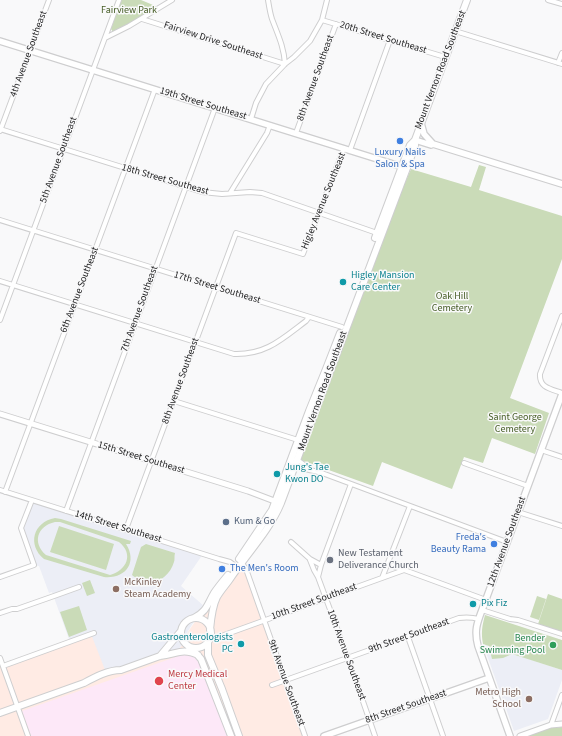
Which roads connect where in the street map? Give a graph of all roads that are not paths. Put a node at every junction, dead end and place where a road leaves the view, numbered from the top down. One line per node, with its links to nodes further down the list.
1 (49, 0): 16 (street, 4th Avenue Southeast)
2 (119, 0): 13 (street, 5th Avenue Southeast)
3 (172, 0): 9 (street)
4 (268, 0): 19 (street)
5 (327, 0): 10 (street)
6 (548, 0): 8 (street)
7 (465, 1): 12 (main road, Mount Vernon Road Southeast)
8 (562, 4)
9 (142, 19): 13 (street); 19 (street, Fairview Drive Southeast)
10 (322, 20): 11 (street, 20th Street Southeast); 19 (street)
11 (336, 24): 14 (street, 20th Street Southeast); 28 (street, 8th Avenue Southeast)
12 (455, 31): 18 (main road, Mount Vernon Road Southeast); 20 (street)
13 (105, 38): 21 (street, 5th Avenue Southeast)
14 (390, 40): 18 (street, 20th Street Southeast); 32 (street, Higley Avenue Southeast)
15 (0, 41): 16 (main road, 19th Street Southeast)
16 (30, 50): 21 (main road, 19th Street Southeast); 27 (street, 4th Avenue Southeast)
17 (562, 53): 20 (street)
18 (445, 58): 25 (main road, Mount Vernon Road Southeast)
19 (285, 64): 24 (street)
20 (560, 64)
21 (93, 70): 22 (main road, 19th Street Southeast); 31 (street, 5th Avenue Southeast)
22 (155, 89): 23 (main road, 19th Street Southeast); 34 (street, 6th Avenue Southeast)
23 (215, 108): 24 (main road, 19th Street Southeast); 36 (street, 7th Avenue Southeast)
24 (251, 119): 26 (main road, 19th Street Southeast)
25 (421, 123): 29 (main road, Mount Vernon Road Southeast); 30 (main road)
26 (270, 125): 28 (main road, 19th Street Southeast); 37 (street)
27 (0, 130): 31 (street, 18th Street Southeast)
28 (296, 133): 32 (main road, 19th Street Southeast)
29 (415, 140): 30 (main road); 33 (main road, Mount Vernon Road Southeast)
30 (433, 144): 35 (main road)
31 (63, 149): 34 (street, 18th Street Southeast); 40 (street, 5th Avenue Southeast)
32 (347, 149): 33 (main road, 19th Street Southeast); 38 (street, Higley Avenue Southeast)
33 (404, 167): 42 (main road, Mount Vernon Road Southeast); 64 (main road, Mount Vernon Road Southeast)
34 (125, 168): 36 (street, 18th Street Southeast); 43 (street, 6th Avenue Southeast)
35 (562, 184)
36 (185, 187): 37 (street, 18th Street Southeast); 44 (street, 7th Avenue Southeast)
37 (230, 193): 38 (street, 18th Street Southeast)
38 (319, 212): 41 (street, Higley Avenue Southeast); 42 (street, 18th Street Southeast)
39 (0, 220): 40 (street, 17th Street Southeast)
40 (33, 231): 43 (street, 17th Street Southeast); 46 (street, 5th Avenue Southeast)
41 (236, 233): 47 (street, 8th Avenue Southeast)
42 (377, 233): 53 (main road, Mount Vernon Road Southeast)
43 (95, 250): 44 (street, 17th Street Southeast); 48 (street, 6th Avenue Southeast)
44 (156, 269): 47 (street, 17th Street Southeast); 52 (street, 7th Avenue Southeast)
45 (0, 281): 46 (street)
46 (13, 286): 48 (street); 51 (street, 5th Avenue Southeast)
47 (216, 288): 50 (street, 17th Street Southeast); 54 (street, 8th Avenue Southeast)
48 (74, 304): 52 (street); 58 (street, 6th Avenue Southeast)
49 (562, 316): 55 (street)
50 (309, 317): 53 (street, 17th Street Southeast); 54 (street)
51 (0, 320)
52 (135, 324): 54 (street); 61 (street, 7th Avenue Southeast)
53 (342, 327): 59 (main road, Mount Vernon Road Southeast)
54 (196, 342): 56 (street, 8th Avenue Southeast)
55 (562, 394): 62 (main road, 12th Avenue Southeast)
56 (174, 401): 60 (street); 65 (street, 8th Avenue Southeast)
57 (0, 414): 58 (street, 15th Street Southeast)
58 (30, 423): 61 (street, 15th Street Southeast); 71 (street, 6th Avenue Southeast)
59 (303, 426): 60 (main road, Mount Vernon Road Southeast); 67 (main road)
60 (298, 440): 73 (main road, Mount Vernon Road Southeast)
61 (91, 442): 65 (street, 15th Street Southeast); 75 (street, 7th Avenue Southeast)
62 (541, 450): 63 (street); 70 (main road, 12th Avenue Southeast)
63 (562, 457)
64 (298, 460): 67 (main road, Mount Vernon Road Southeast); 68 (street)
65 (152, 461): 73 (street, 15th Street Southeast); 78 (street, 8th Avenue Southeast)
66 (464, 463): 70 (street)
67 (295, 466): 68 (street); 73 (main road, Mount Vernon Road Southeast)
68 (310, 469): 69 (street)
69 (351, 484): 74 (street); 85 (street)
70 (528, 486): 76 (main road, 12th Avenue Southeast)
71 (2, 491): 72 (street, 14th Street Southeast)
72 (32, 500): 75 (street, 14th Street Southeast); 87 (street)
73 (278, 502): 82 (main road, Mount Vernon Road Southeast); 84 (main road, Mount Vernon Road Southeast)
74 (410, 506): 80 (street); 83 (street)
75 (66, 510): 78 (street, 14th Street Southeast)
76 (518, 512): 77 (street); 80 (main road, 12th Avenue Southeast)
77 (562, 526)
78 (126, 530): 84 (street, 14th Street Southeast)
79 (291, 542): 81 (street)
80 (507, 542): 92 (main road, 12th Avenue Southeast)
81 (310, 559): 85 (street); 88 (street, 10th Avenue Southeast)
82 (241, 562): 97 (street, 9th Avenue Southeast); 98 (main road, Mount Vernon Road Southeast)
83 (388, 564): 86 (street); 89 (street)
84 (234, 565): 95 (main road, Mount Vernon Road Southeast)
85 (321, 565): 88 (street)
86 (404, 570): 89 (street, 10th Street Southeast); 92 (street)
87 (0, 577)
88 (318, 577): 91 (street, 10th Avenue Southeast)
89 (382, 578): 91 (street, 10th Street Southeast)
90 (79, 587): 94 (street)
91 (326, 598): 97 (street, 10th Street Southeast); 109 (street, 10th Avenue Southeast)
92 (486, 600): 93 (main road, 12th Avenue Southeast)
93 (482, 610): 96 (main road, 12th Avenue Southeast); 101 (street)
94 (0, 613)
95 (194, 618): 98 (main road); 99 (main road)
96 (478, 619): 103 (street, 9th Street Southeast); 112 (main road, 12th Avenue Southeast)
97 (264, 620): 102 (street, 10th Street Southeast); 113 (street, 9th Avenue Southeast)
98 (210, 630): 104 (main road)
99 (181, 631): 105 (main road); 107 (main road)
100 (94, 633): 110 (street)
101 (562, 634)
102 (224, 635)
103 (408, 636): 109 (street, 9th Street Southeast); 117 (street)
104 (208, 642): 105 (main road); 115 (main road)
105 (188, 646): 106 (main road); 107 (main road)
106 (198, 655): 107 (main road); 111 (main road)
107 (163, 656): 119 (main road)
108 (0, 658): 110 (street)
109 (348, 658): 113 (street, 9th Street Southeast); 121 (street, 10th Avenue Southeast)
110 (3, 666): 119 (street)
111 (208, 675): 115 (main road); 118 (main road)
112 (489, 678): 117 (main road, 8th Street Southeast); 131 (main road, 12th Avenue Southeast)
113 (285, 680): 114 (street, 9th Street Southeast); 127 (street, 9th Avenue Southeast)
114 (272, 685)
115 (222, 689): 124 (main road)
116 (562, 694): 123 (street)
117 (430, 699): 121 (main road, 8th Street Southeast); 130 (street)
118 (218, 704): 124 (main road); 126 (main road)
119 (17, 706): 120 (main road); 125 (street)
120 (0, 712)
121 (369, 720): 128 (main road, 8th Street Southeast); 129 (street, 10th Avenue Southeast)
122 (562, 724): 123 (street)
123 (551, 725): 132 (street)
124 (238, 734)
125 (28, 736)
126 (231, 736)
127 (305, 736)
128 (324, 736)
129 (375, 736)
130 (443, 736)
131 (510, 736)
132 (520, 736)

